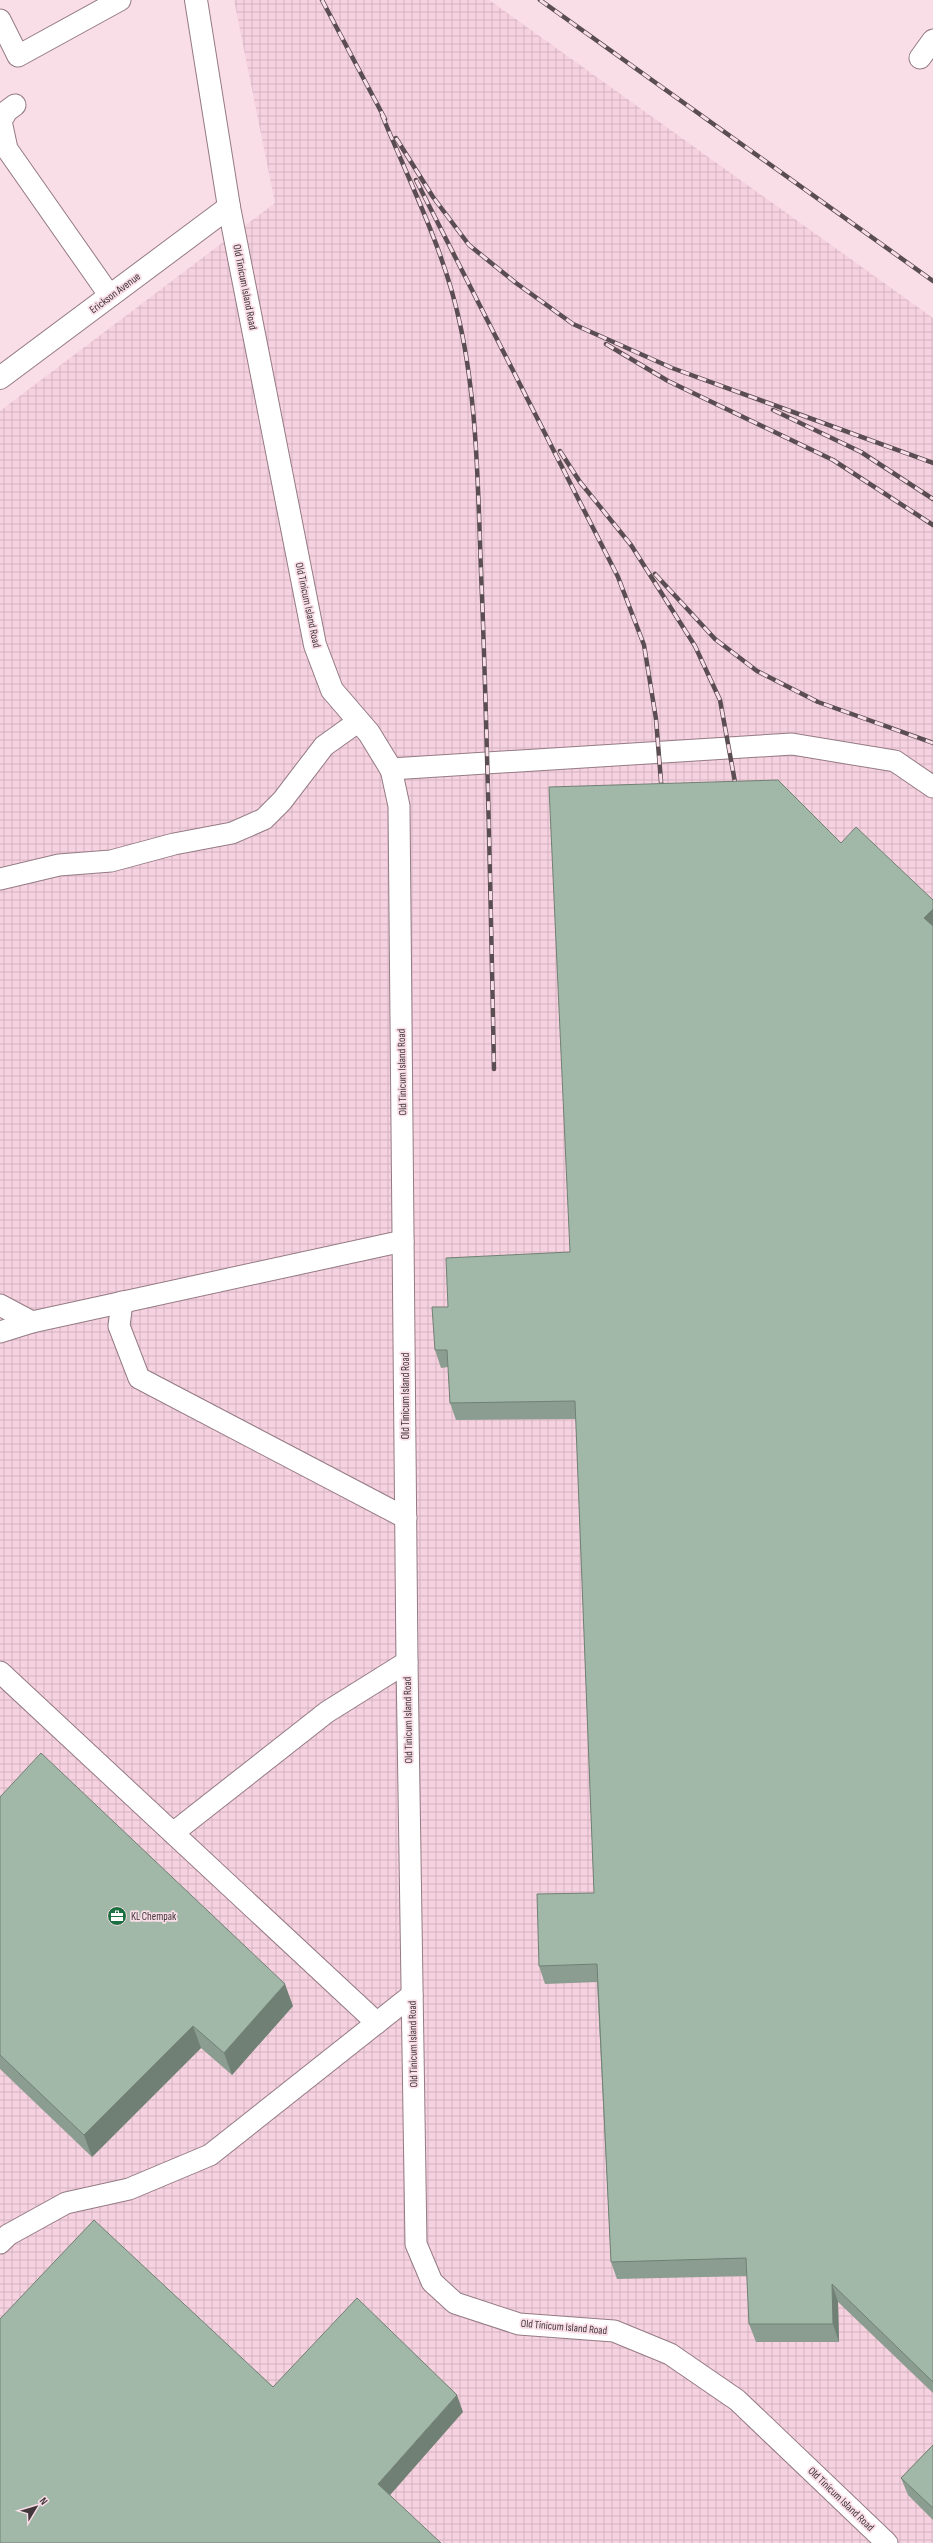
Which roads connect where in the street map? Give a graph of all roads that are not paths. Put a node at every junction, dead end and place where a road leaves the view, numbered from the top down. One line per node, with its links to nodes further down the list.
1 (120, 0): 3 (lane)
2 (196, 0): 7 (street, Old Tinicum Island Road)
3 (0, 20)
4 (933, 40): 5 (lane)
5 (920, 58)
6 (15, 105): 8 (lane)
7 (229, 207): 8 (street, Erickson Avenue); 10 (street, Old Tinicum Island Road)
8 (110, 296): 9 (street, Erickson Avenue)
9 (0, 378)
10 (359, 721): 11 (street, Old Tinicum Island Road); 13 (lane)
11 (391, 769): 12 (lane); 14 (lane, Old Tinicum Island Road)
12 (933, 787)
13 (0, 879)
14 (403, 1241): 15 (lane); 19 (lane, Old Tinicum Island Road)
15 (122, 1302): 17 (lane); 19 (lane)
16 (0, 1305): 17 (lane)
17 (32, 1322): 18 (lane)
18 (0, 1332)
19 (406, 1518): 20 (lane, Old Tinicum Island Road)
20 (407, 1662): 22 (lane); 23 (lane, Old Tinicum Island Road)
21 (0, 1672): 22 (lane)
22 (173, 1834): 24 (lane)
23 (412, 1995): 24 (lane); 26 (lane, Old Tinicum Island Road)
24 (377, 2023): 25 (lane)
25 (3, 2236)
26 (887, 2543)

